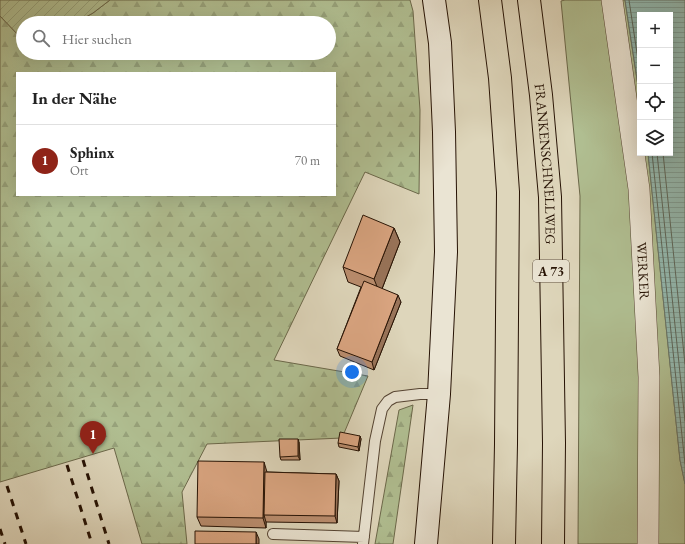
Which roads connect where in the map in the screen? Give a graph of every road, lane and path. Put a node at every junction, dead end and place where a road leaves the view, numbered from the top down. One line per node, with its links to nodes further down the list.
1 (434, 0): 5 (main road)
2 (490, 0): 9 (highway)
3 (529, 0): 10 (highway, FRANKENSCHNELLWEG / A 73)
4 (612, 0): 11 (street, WERKER)
5 (439, 394): 7 (lane); 8 (main road)
6 (272, 534): 7 (lane)
7 (364, 540)
8 (426, 544)
9 (504, 544)
10 (553, 544)
11 (648, 544)

